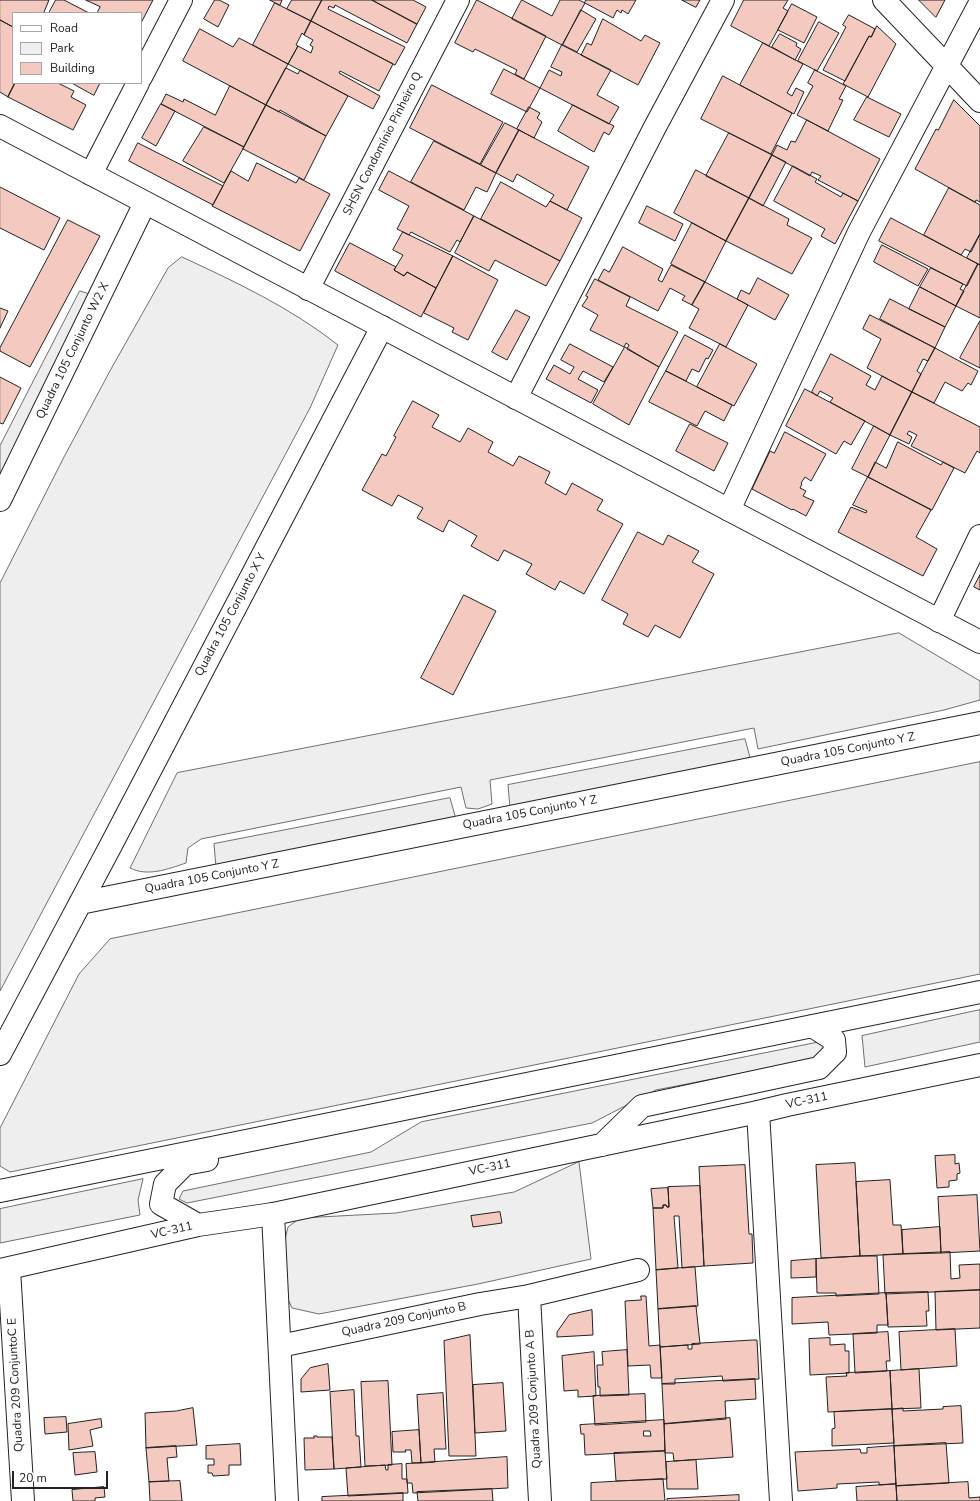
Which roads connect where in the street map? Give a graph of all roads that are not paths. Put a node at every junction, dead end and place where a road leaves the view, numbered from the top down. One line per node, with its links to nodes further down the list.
1 (181, 0): 7 (street)
2 (458, 0): 13 (street, SHSN Condomínio Pinheiro Q)
3 (723, 0): 15 (street)
4 (884, 0): 6 (street)
5 (980, 3): 6 (street)
6 (946, 66): 9 (street); 17 (street)
7 (142, 75)
8 (137, 84): 11 (street)
9 (980, 101)
10 (0, 126): 11 (street)
11 (91, 174): 12 (street)
12 (145, 202): 13 (street); 16 (street, Quadra 105 Conjunto W2 X)
13 (308, 289): 14 (street)
14 (382, 327): 15 (street); 22 (street, Quadra 105 Conjunto X Y)
15 (516, 398): 17 (street)
16 (0, 500)
17 (729, 510): 19 (street)
18 (980, 536): 19 (street)
19 (939, 621): 20 (street)
20 (980, 642)
21 (980, 723): 22 (street, Quadra 105 Conjunto Y Z)
22 (80, 903): 25 (street, Quadra 105 Conjunto X Y)
23 (980, 992): 24 (street)
24 (812, 1026): 28 (street); 29 (street)
25 (0, 1054)
26 (980, 1065): 27 (street, VC-311)
27 (758, 1112): 29 (street, VC-311); 40 (street)
28 (371, 1116): 30 (street); 32 (street)
29 (602, 1145): 31 (street, VC-311)
30 (0, 1191)
31 (273, 1214): 32 (street, VC-311); 36 (street)
32 (198, 1225): 33 (street, VC-311)
33 (5, 1269): 37 (street, Quadra 209 ConjuntoC E)
34 (638, 1270): 35 (street, Quadra 209 Conjunto B)
35 (529, 1296): 36 (street, Quadra 209 Conjunto B); 39 (street, Quadra 209 Conjunto A B)
36 (280, 1346): 38 (street)
37 (23, 1501)
38 (287, 1501)
39 (540, 1501)
40 (781, 1501)

